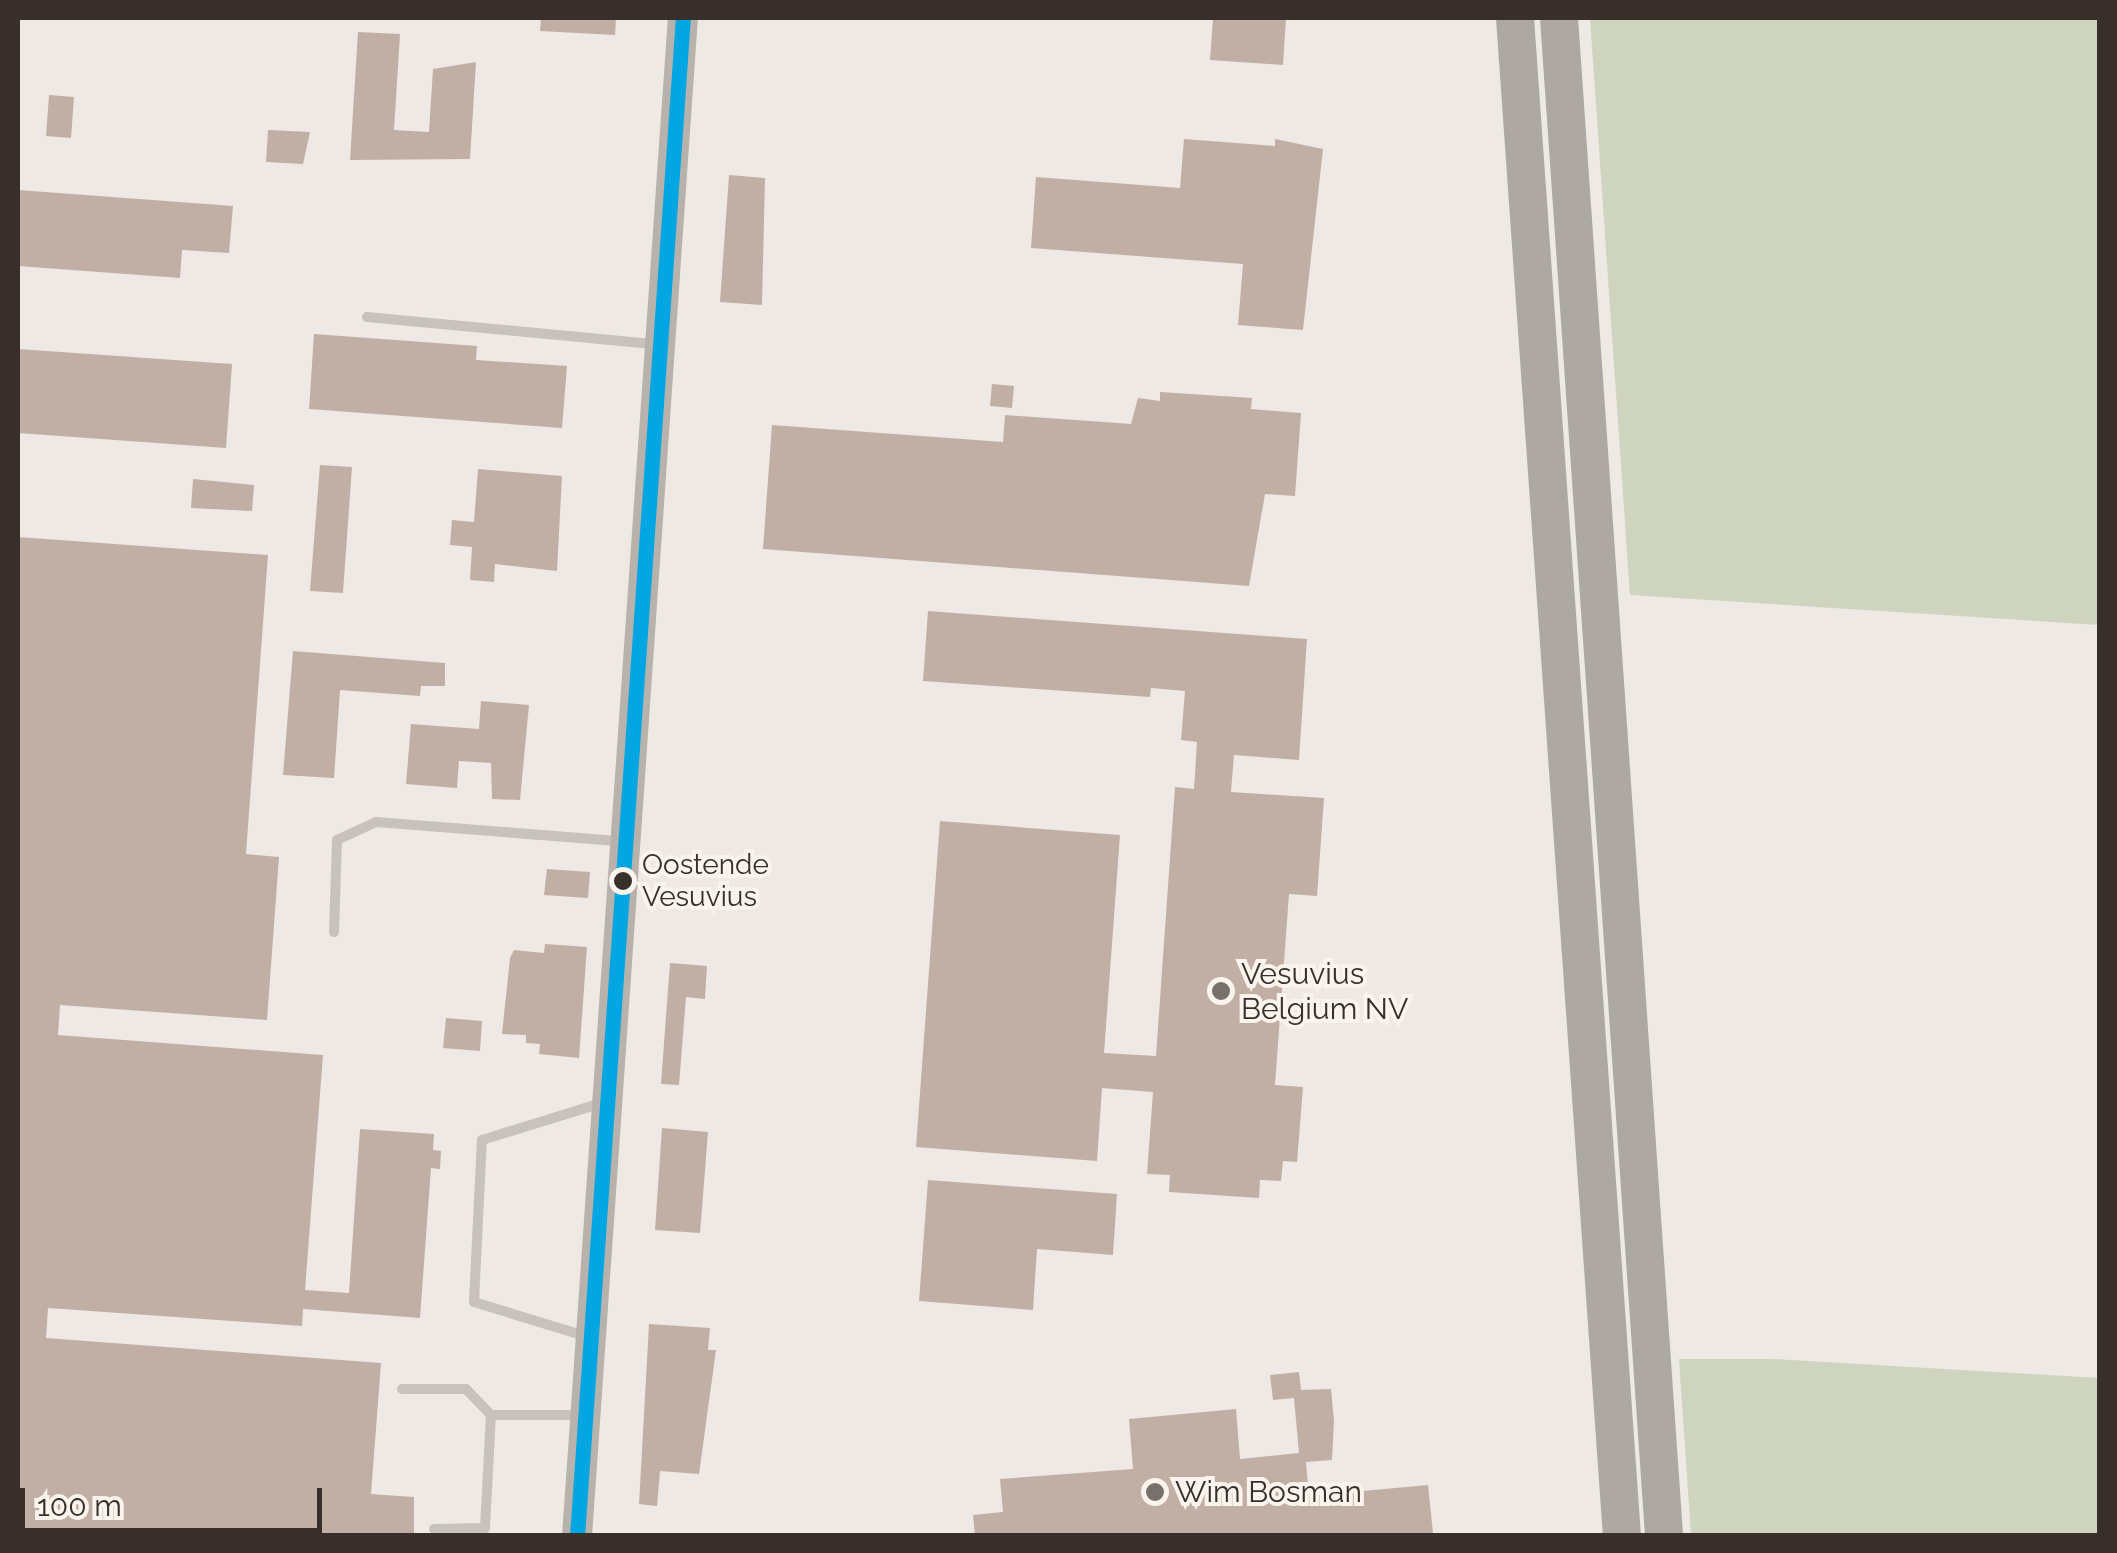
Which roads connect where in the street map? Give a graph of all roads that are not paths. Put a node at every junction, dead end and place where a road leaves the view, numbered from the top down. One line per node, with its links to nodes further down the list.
1 (684, 18): 5 (main road)
2 (1516, 18): 15 (highway)
3 (1558, 18): 16 (highway)
4 (367, 317): 5 (lane)
5 (661, 344): 6 (main road)
6 (626, 840): 7 (lane); 8 (main road)
7 (334, 932)
8 (608, 1101): 9 (main road); 9 (lane)
9 (591, 1338): 12 (main road)
10 (402, 1389): 11 (lane)
11 (491, 1415): 12 (lane); 13 (lane)
12 (586, 1415): 14 (main road)
13 (434, 1529)
14 (577, 1536)
15 (1622, 1536)
16 (1664, 1536)

